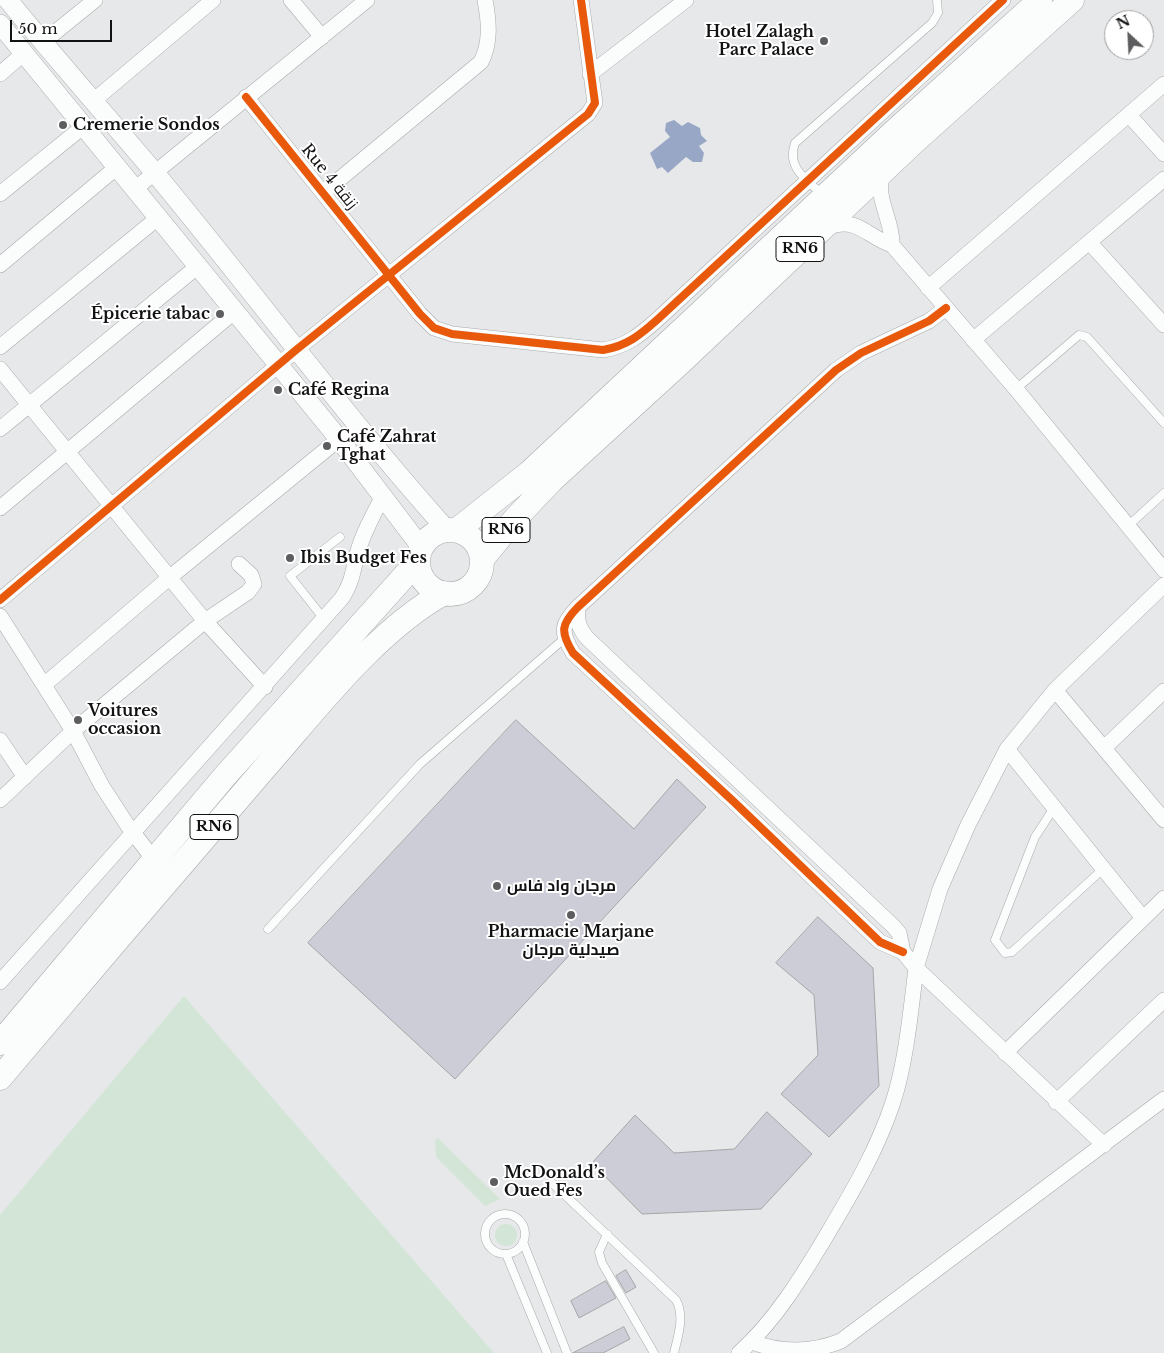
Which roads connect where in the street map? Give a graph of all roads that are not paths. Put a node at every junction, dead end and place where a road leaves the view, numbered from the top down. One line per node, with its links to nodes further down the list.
1 (8, 0): 14 (street)
2 (95, 0): 14 (street)
3 (213, 0): 21 (street)
4 (291, 0): 15 (street)
5 (367, 0): 15 (street)
6 (485, 0): 31 (street, Rue 4 زنقة)
7 (581, 0): 18 (street)
8 (686, 0): 18 (street)
9 (937, 0): 30 (lane)
10 (1003, 0): 30 (street, Rue 4 زنقة)
11 (1040, 0): 30 (main road, RN6)
12 (1072, 0): 26 (main road, RN6)
13 (0, 24): 16 (street)
14 (36, 35): 16 (street); 21 (street)
15 (322, 37): 20 (street)
16 (19, 48): 17 (street); 23 (street)
17 (0, 74)
18 (590, 74): 39 (street)
19 (1164, 84): 22 (street)
20 (246, 98): 27 (street); 31 (street, Rue 4 زنقة)
21 (92, 102): 23 (street); 27 (street)
22 (1129, 115): 24 (street); 40 (street)
23 (80, 121): 25 (street); 32 (street)
24 (1164, 154)
25 (117, 167): 29 (street); 37 (street)
26 (884, 170): 34 (main road, RN6); 36 (street)
27 (155, 173): 29 (street); 46 (street)
28 (1164, 179): 35 (street)
29 (136, 188): 33 (street)
30 (816, 189): 39 (street, Rue 4 زنقة); 60 (main road, RN6)
31 (324, 192): 39 (street, Rue 4 زنقة)
32 (0, 194)
33 (159, 217): 38 (street); 45 (street)
34 (814, 235): 36 (street); 63 (main road, RN6)
35 (1090, 243): 43 (street); 44 (street)
36 (892, 245): 40 (street)
37 (0, 265)
38 (198, 266): 42 (street); 50 (street)
39 (388, 275): 46 (street)
40 (928, 288): 41 (street)
41 (946, 308): 44 (street); 70 (street)
42 (235, 311): 47 (street); 54 (street)
43 (1164, 325)
44 (973, 340): 49 (street)
45 (0, 347)
46 (296, 350): 47 (street); 60 (street)
47 (278, 365): 53 (street); 57 (street)
48 (0, 369): 50 (street)
49 (1016, 389): 51 (lane); 59 (street)
50 (29, 403): 52 (street); 54 (street)
51 (1164, 423)
52 (0, 429)
53 (339, 439): 56 (street); 66 (street)
54 (68, 452): 57 (street); 58 (street)
55 (1164, 493): 59 (lane)
56 (383, 496): 62 (street); 72 (street)
57 (112, 506): 66 (street); 69 (street)
58 (0, 508)
59 (1128, 526): 65 (street)
60 (452, 530): 62 (main road, RN6); 63 (main road, RN6)
61 (340, 538): 72 (lane)
62 (419, 554): 68 (main road); 88 (main road, RN6)
63 (482, 560): 68 (main road, RN6)
64 (239, 564): 73 (street)
65 (1164, 570)
66 (169, 578): 73 (street); 75 (street)
67 (1164, 585): 77 (street)
68 (444, 594): 99 (main road, RN6)
69 (0, 600)
70 (578, 607): 74 (street); 93 (street)
71 (0, 616): 75 (street)
72 (324, 619): 76 (street)
73 (205, 621): 76 (street); 79 (street)
74 (565, 638): 92 (lane); 93 (street)
75 (44, 685): 79 (street)
76 (265, 687): 87 (street)
77 (1055, 690): 81 (street); 82 (street)
78 (1164, 691): 81 (street)
79 (73, 731): 83 (street); 87 (street)
80 (0, 740): 83 (street)
81 (1104, 748): 86 (street)
82 (1007, 749): 85 (street); 94 (street)
83 (24, 777): 84 (street)
84 (0, 800)
85 (1054, 808): 89 (street); 89 (lane)
86 (1164, 820)
87 (133, 833): 88 (street); 95 (street)
88 (155, 861): 97 (main road, RN6)
89 (1103, 869): 91 (street)
90 (1164, 898): 91 (street)
91 (1143, 918): 98 (street)
92 (268, 929)
93 (903, 952): 94 (street)
94 (916, 968): 98 (street); 107 (street)
95 (0, 982)
96 (1164, 1000): 101 (street)
97 (0, 1043)
98 (1005, 1053): 101 (street)
99 (0, 1078)
100 (1164, 1099): 102 (street)
101 (1056, 1102): 102 (street)
102 (1104, 1145): 107 (street)
103 (551, 1182): 104 (lane)
104 (607, 1234): 110 (lane); 111 (lane)
105 (523, 1242): 106 (lane); 106 (lane); 109 (lane)
106 (506, 1254): 108 (lane)
107 (752, 1342): 112 (street)
108 (547, 1353)
109 (567, 1353)
110 (654, 1353)
111 (674, 1353)
112 (739, 1353)

